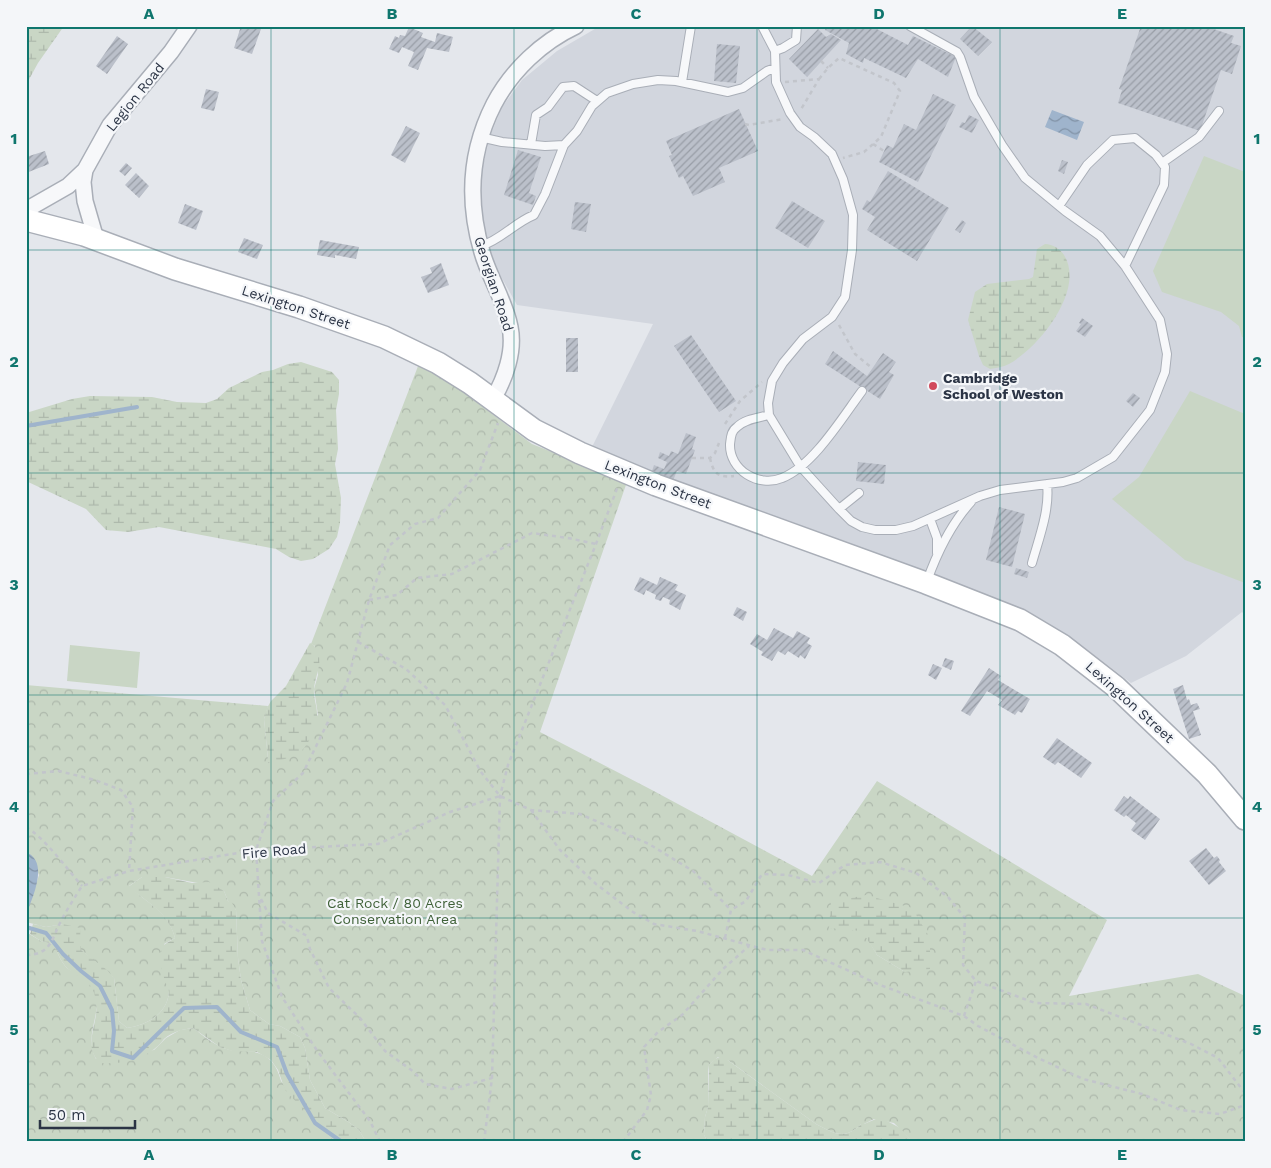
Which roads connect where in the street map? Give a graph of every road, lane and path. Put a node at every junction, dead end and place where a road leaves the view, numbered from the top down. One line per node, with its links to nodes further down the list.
1 (188, 26): 25 (street, Legion Road)
2 (576, 26): 18 (street, Georgian Road)
3 (692, 26): 12 (lane)
4 (762, 26): 7 (lane)
5 (797, 26): 7 (lane)
6 (910, 26): 26 (lane)
7 (775, 51): 9 (lane)
8 (821, 61): 10 (path)
9 (776, 68): 12 (lane); 13 (lane)
10 (828, 68): 11 (path); 20 (path)
11 (819, 79): 13 (path); 16 (path)
12 (682, 82): 14 (lane)
13 (776, 82): 16 (lane)
14 (597, 101): 19 (lane); 21 (lane)
15 (1219, 111): 24 (lane)
16 (795, 118): 17 (path); 23 (lane)
17 (746, 124)
18 (480, 137): 19 (lane); 30 (street, Georgian Road)
19 (531, 144): 21 (lane)
20 (873, 144): 22 (path); 23 (path)
21 (564, 145): 30 (lane)
22 (884, 151)
23 (834, 160): 32 (lane)
24 (1162, 163): 26 (lane); 31 (lane)
25 (85, 170): 27 (street, Legion Road); 29 (street, Legion Road)
26 (1059, 206): 31 (lane)
27 (26, 210)
28 (26, 220): 29 (street, Lexington Street)
29 (96, 239): 35 (street, Lexington Street)
30 (481, 246): 35 (street, Georgian Road)
31 (1125, 266): 41 (lane)
32 (832, 317): 33 (path); 36 (lane)
33 (872, 368)
34 (862, 391): 38 (lane)
35 (498, 404): 40 (street, Lexington Street); 50 (path)
36 (769, 415): 38 (lane); 39 (lane)
37 (710, 458): 39 (path)
38 (800, 466): 39 (lane); 44 (lane)
39 (740, 470)
40 (623, 472): 46 (path); 49 (street, Lexington Street)
41 (1047, 484): 43 (lane); 48 (lane)
42 (859, 492): 44 (lane)
43 (974, 499): 45 (lane); 47 (lane)
44 (838, 509): 45 (lane)
45 (930, 519): 47 (lane)
46 (596, 544): 50 (path); 53 (path)
47 (936, 557): 49 (lane)
48 (1032, 563)
49 (926, 583): 55 (street, Lexington Street)
50 (369, 600): 51 (path)
51 (358, 642): 53 (path); 57 (path)
52 (26, 774): 58 (path)
53 (500, 796): 54 (path); 57 (path, Fire Road); 66 (path)
54 (531, 810): 60 (path); 61 (path)
55 (1245, 819)
56 (26, 827): 59 (path)
57 (256, 850): 58 (path, Fire Road); 66 (path); 69 (path)
58 (130, 871): 59 (path, Fire Road)
59 (82, 886): 63 (path)
60 (731, 910): 61 (path); 64 (path)
61 (725, 938): 62 (path)
62 (749, 946): 65 (path); 71 (path)
63 (26, 954)
64 (976, 981): 65 (path); 67 (path)
65 (964, 1016): 68 (path)
66 (492, 1078): 70 (path)
67 (1245, 1093)
68 (1245, 1106)
69 (380, 1142)
70 (484, 1142)
71 (623, 1142)

